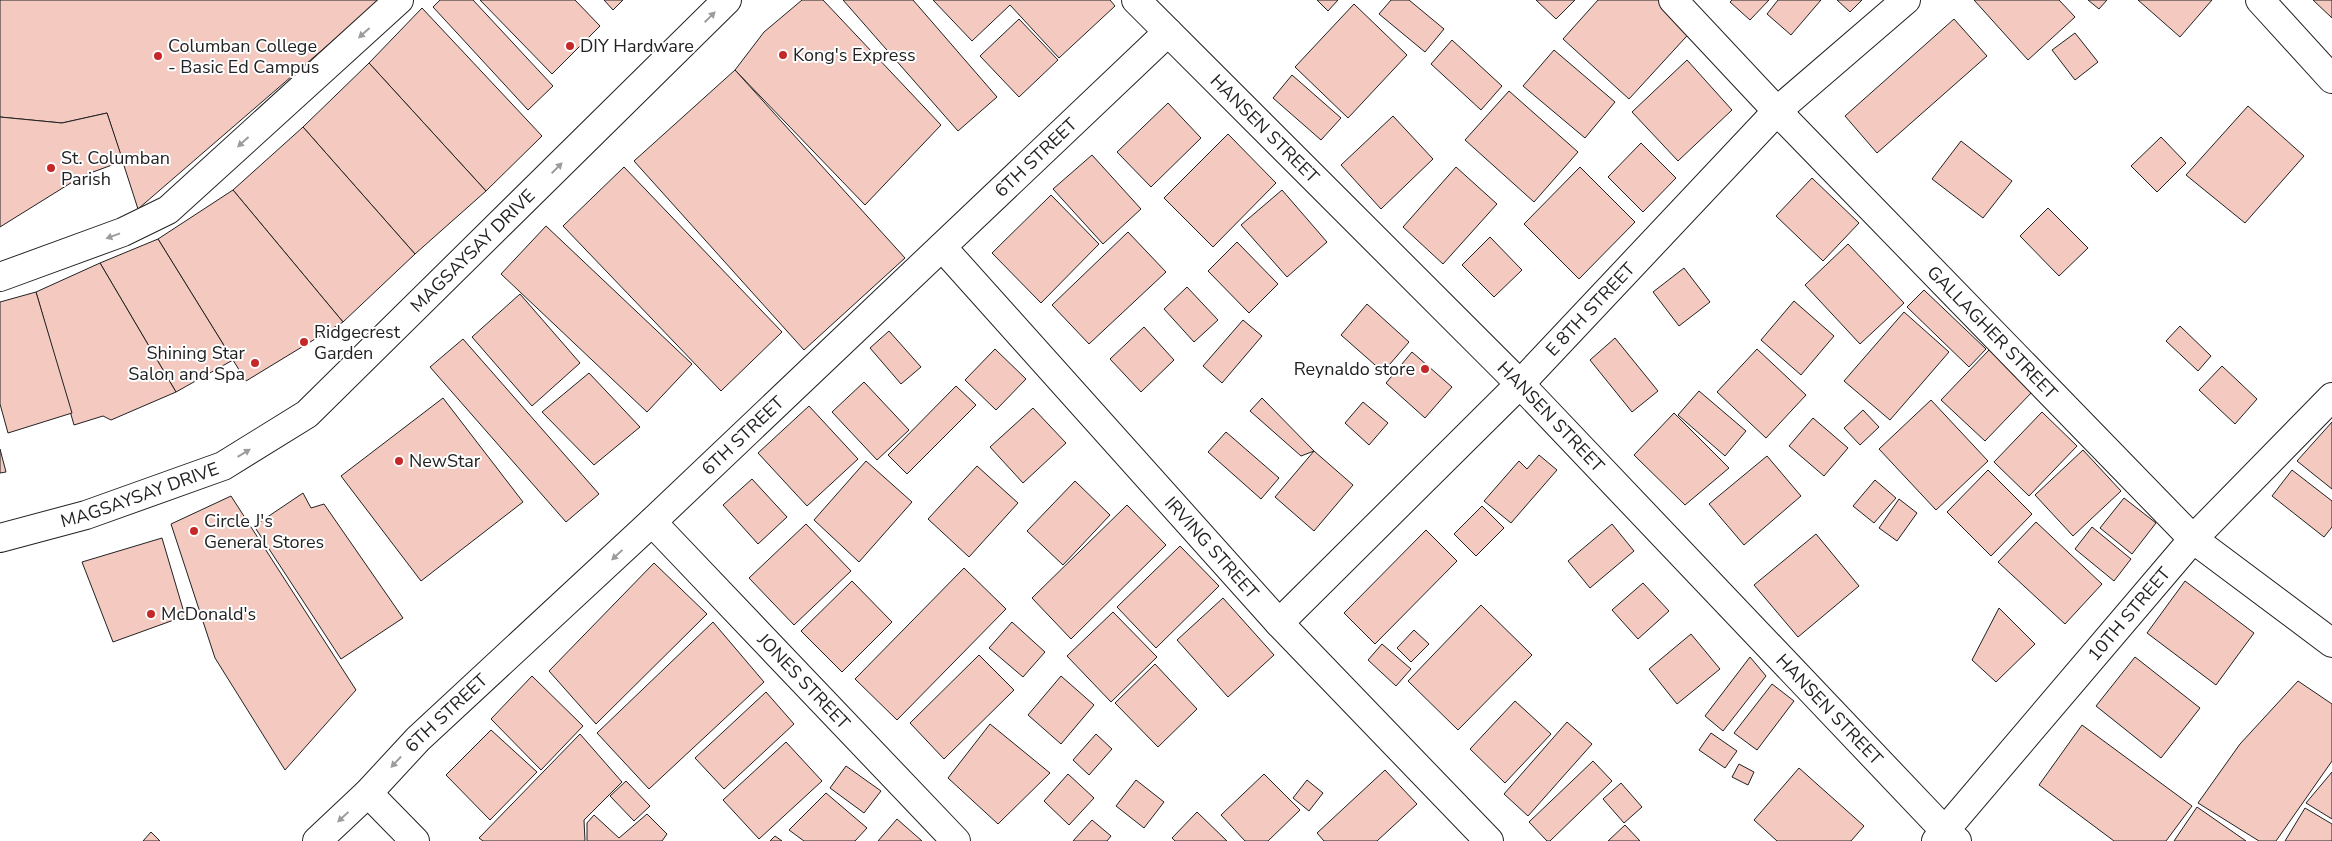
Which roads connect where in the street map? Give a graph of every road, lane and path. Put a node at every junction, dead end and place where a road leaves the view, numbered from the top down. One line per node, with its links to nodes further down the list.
1 (399, 0): 11 (street, one-way to 11)
2 (727, 0): 15 (street, MAGSAYSAY DRIVE, one-way to 2)
3 (1136, 0): 7 (street, HANSEN STREET)
4 (1672, 0): 9 (street, GALLAGHER STREET)
5 (1906, 0): 9 (street, E 8TH STREET)
6 (2260, 0): 8 (street)
7 (1168, 32): 10 (street, 6TH STREET); 12 (street, HANSEN STREET)
8 (2332, 79)
9 (1777, 111): 12 (street, E 8TH STREET); 16 (street, GALLAGHER STREET)
10 (942, 247): 14 (street, 6TH STREET); 17 (street, IRVING STREET)
11 (0, 277)
12 (1520, 384): 17 (street, E 8TH STREET); 20 (street, HANSEN STREET)
13 (2332, 397): 16 (street, 10TH STREET)
14 (652, 522): 19 (street, 6TH STREET, one-way to 19); 23 (street, JONES STREET)
15 (0, 538)
16 (2193, 538): 18 (street, GALLAGHER STREET); 20 (street, 10TH STREET)
17 (1278, 623): 24 (street, IRVING STREET)
18 (2332, 643)
19 (368, 792): 21 (street, 6TH STREET, one-way to 21); 22 (street)
20 (1946, 838)
21 (317, 841)
22 (415, 841)
23 (956, 841)
24 (1489, 841)

